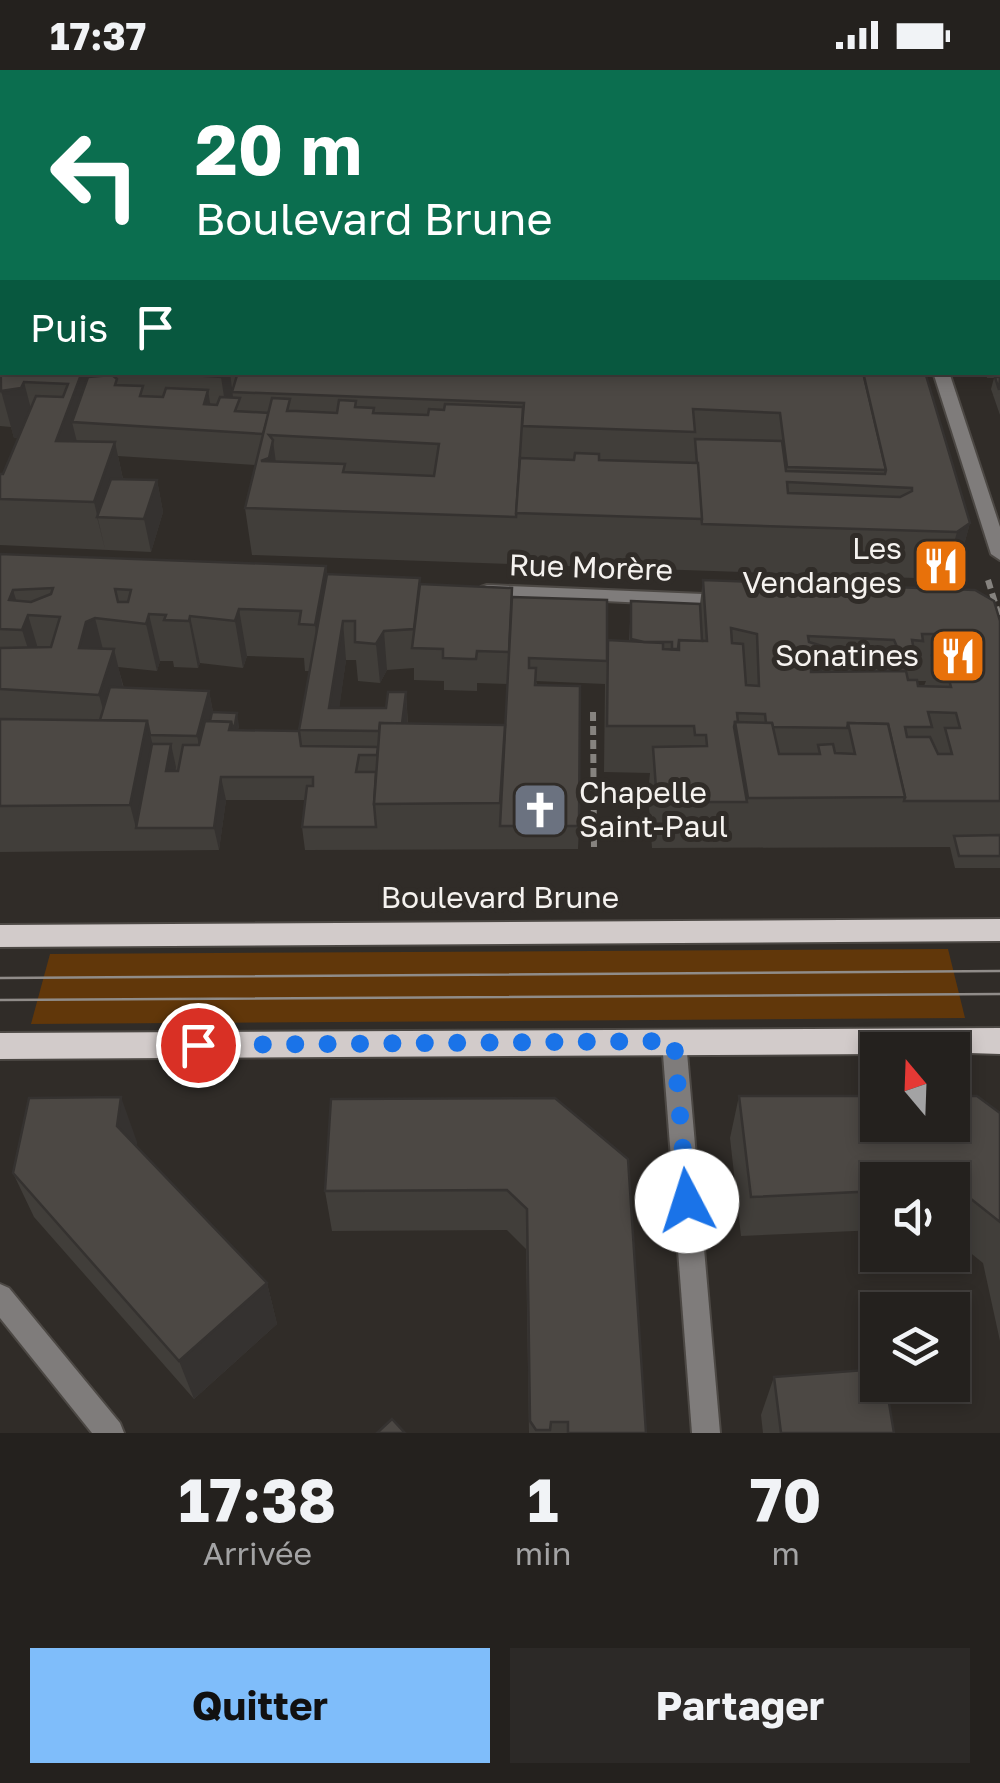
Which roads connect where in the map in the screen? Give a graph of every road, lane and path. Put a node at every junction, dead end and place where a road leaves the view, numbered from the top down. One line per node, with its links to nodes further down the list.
1 (942, 375): 2 (street)
2 (995, 524): 3 (street)
3 (1000, 554)
4 (458, 590): 5 (street, Rue Morère)
5 (756, 602)
6 (592, 712): 7 (path)
7 (594, 849)
8 (1000, 930): 9 (main road, Boulevard Brune)
9 (0, 936)
10 (674, 1041): 11 (main road); 12 (main road); 15 (street)
11 (1000, 1041)
12 (0, 1046)
13 (0, 1296): 14 (street)
14 (110, 1433)
15 (706, 1433)

